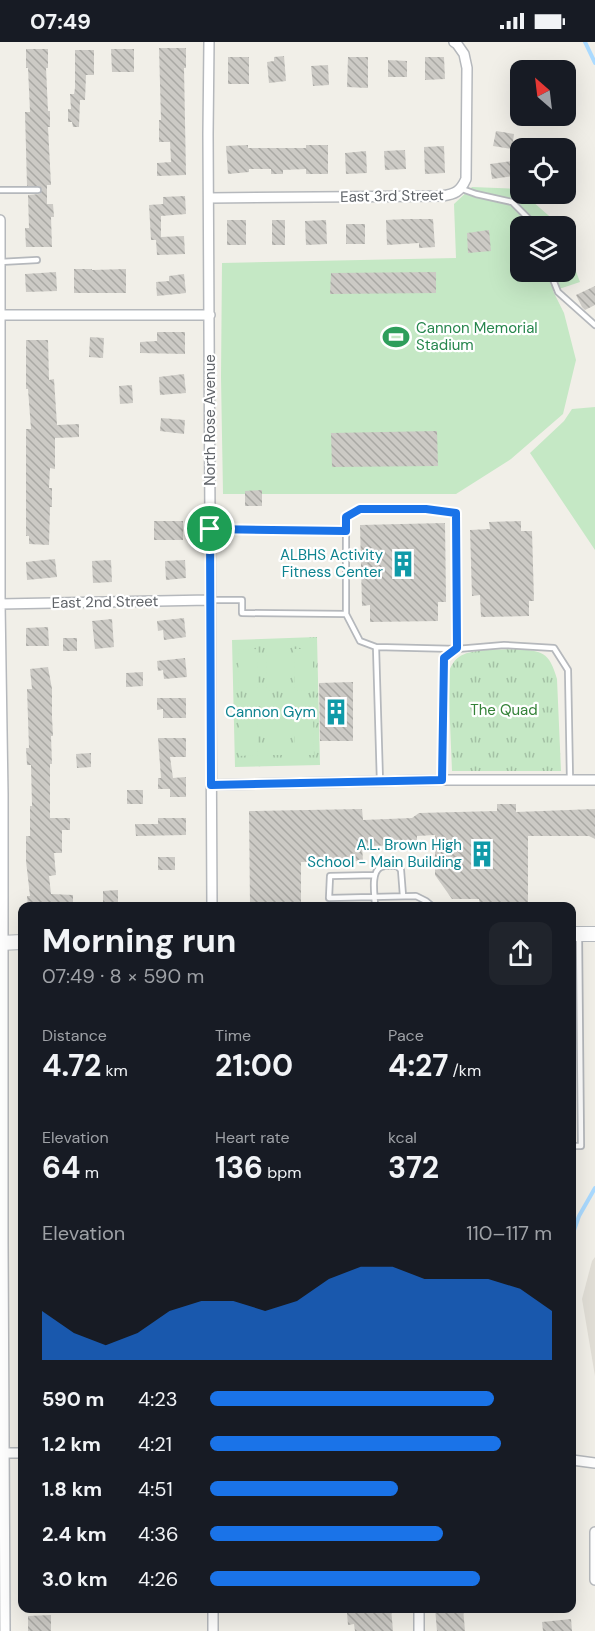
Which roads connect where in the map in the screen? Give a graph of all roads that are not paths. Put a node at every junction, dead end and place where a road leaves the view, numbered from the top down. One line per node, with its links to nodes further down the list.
1 (209, 42): 6 (street, North Rose Avenue)
2 (456, 43): 3 (street, East 3rd Street)
3 (462, 189): 6 (street, East 3rd Street); 7 (lane)
4 (0, 190): 5 (lane)
5 (38, 190)
6 (209, 198): 13 (street, North Rose Avenue)
7 (526, 216)
8 (0, 220): 10 (street)
9 (37, 260): 10 (lane)
10 (0, 262): 12 (street)
11 (554, 282): 14 (lane)
12 (0, 315): 13 (street); 18 (street)
13 (210, 315): 15 (street, North Rose Avenue)
14 (595, 325)
15 (210, 529): 16 (lane); 17 (street, North Rose Avenue)
16 (346, 531): 19 (lane); 21 (lane)
17 (210, 600): 18 (street, East 2nd Street); 19 (lane); 26 (street, North Rose Avenue)
18 (0, 604): 36 (street)
19 (346, 614): 20 (lane)
20 (376, 647): 21 (lane); 25 (lane)
21 (457, 648): 22 (lane); 23 (lane)
22 (442, 780): 23 (street); 25 (street)
23 (570, 780): 24 (street)
24 (595, 780)
25 (380, 782): 26 (street)
26 (211, 785): 30 (street, North Rose Avenue)
27 (375, 875): 28 (lane); 29 (lane); 29 (lane)
28 (403, 896): 29 (lane); 32 (lane)
29 (375, 897): 31 (lane)
30 (212, 902)
31 (375, 902)
32 (427, 902)
33 (576, 934): 34 (main road)
34 (595, 934)
35 (18, 942): 36 (main road)
36 (1, 943): 39 (street)
37 (576, 969): 38 (lane)
38 (576, 1146)
39 (2, 1453): 40 (street); 47 (street)
40 (18, 1453)
41 (576, 1461): 42 (street)
42 (595, 1463)
43 (595, 1532): 44 (street)
44 (595, 1580)
45 (213, 1613): 48 (street)
46 (419, 1613): 49 (street)
47 (5, 1631)
48 (213, 1631)
49 (419, 1631)

